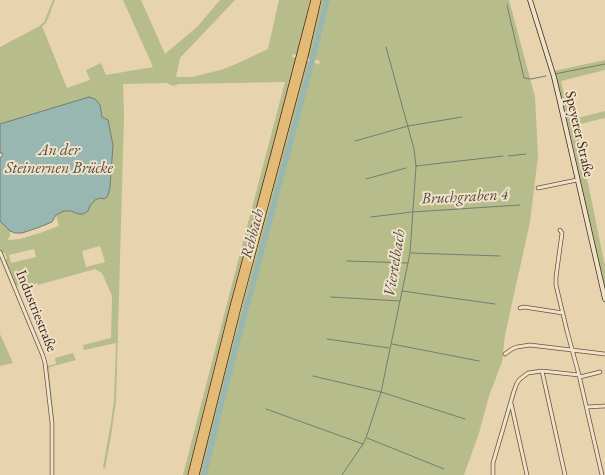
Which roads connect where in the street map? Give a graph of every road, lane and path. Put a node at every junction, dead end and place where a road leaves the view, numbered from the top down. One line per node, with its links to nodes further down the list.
1 (314, 0): 21 (highway)
2 (318, 0): 22 (highway)
3 (530, 0): 4 (street, Speyerer Straße)
4 (577, 180): 5 (street); 8 (street, Speyerer Straße)
5 (538, 188)
6 (560, 230): 10 (street)
7 (0, 252): 20 (street, Industriestraße)
8 (605, 299)
9 (520, 308): 10 (street)
10 (563, 312): 11 (street)
11 (573, 350): 12 (street); 13 (street); 16 (street)
12 (505, 354)
13 (605, 354)
14 (542, 371): 16 (street); 17 (street); 25 (street)
15 (600, 372): 16 (street)
16 (579, 376): 19 (street)
17 (511, 402): 23 (street); 24 (street)
18 (605, 406): 19 (street)
19 (587, 407): 26 (street)
20 (52, 475)
21 (191, 475)
22 (196, 475)
23 (493, 475)
24 (527, 475)
25 (565, 475)
26 (602, 475)

